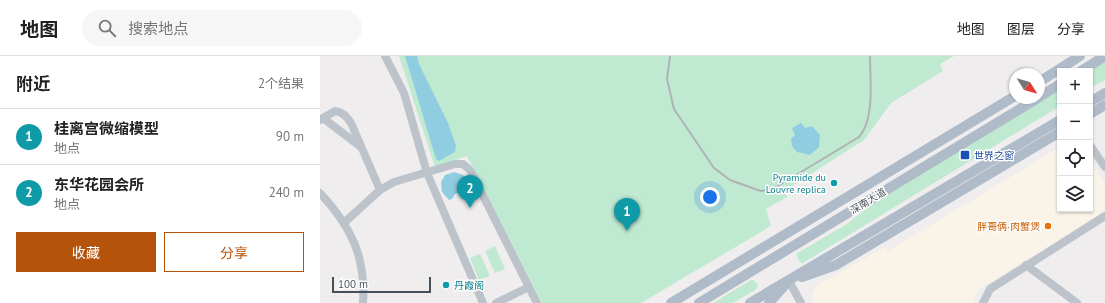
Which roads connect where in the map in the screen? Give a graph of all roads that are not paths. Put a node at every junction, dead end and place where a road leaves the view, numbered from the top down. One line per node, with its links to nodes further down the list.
1 (385, 56): 25 (street)
2 (1080, 56): 5 (main road)
3 (1105, 56): 4 (main road)
4 (1086, 68)
5 (1045, 78)
6 (1057, 86): 8 (main road, 深南大道)
7 (1105, 92): 10 (main road)
8 (1045, 94)
9 (1009, 100): 16 (main road)
10 (1093, 100)
11 (1022, 104): 16 (main road)
12 (1028, 104): 33 (main road, 深南大道)
13 (1105, 105): 14 (main road)
14 (1093, 112)
15 (321, 119): 21 (street); 21 (street)
16 (973, 122): 31 (main road)
17 (1057, 122): 20 (main road)
18 (1057, 131): 20 (main road)
19 (1057, 132): 28 (main road)
20 (1017, 146): 24 (main road)
21 (362, 148): 26 (street)
22 (1093, 149): 23 (street)
23 (1105, 167)
24 (973, 172): 28 (main road); 34 (main road)
25 (428, 173): 26 (street); 35 (street); 37 (street)
26 (380, 190): 30 (street)
27 (320, 193): 30 (street)
28 (921, 214): 34 (main road)
29 (1105, 216): 32 (street)
30 (345, 222): 36 (street)
31 (778, 240): 33 (main road); 40 (main road)
32 (1026, 265): 45 (street); 46 (street)
33 (755, 269): 41 (main road, 深南大道)
34 (789, 281): 42 (main road); 43 (main road); 44 (street)
35 (528, 287): 38 (street); 39 (street)
36 (363, 303)
37 (483, 303)
38 (496, 303)
39 (537, 303)
40 (671, 303)
41 (699, 303)
42 (750, 303)
43 (769, 303)
44 (801, 303)
45 (983, 303)
46 (1076, 303)

